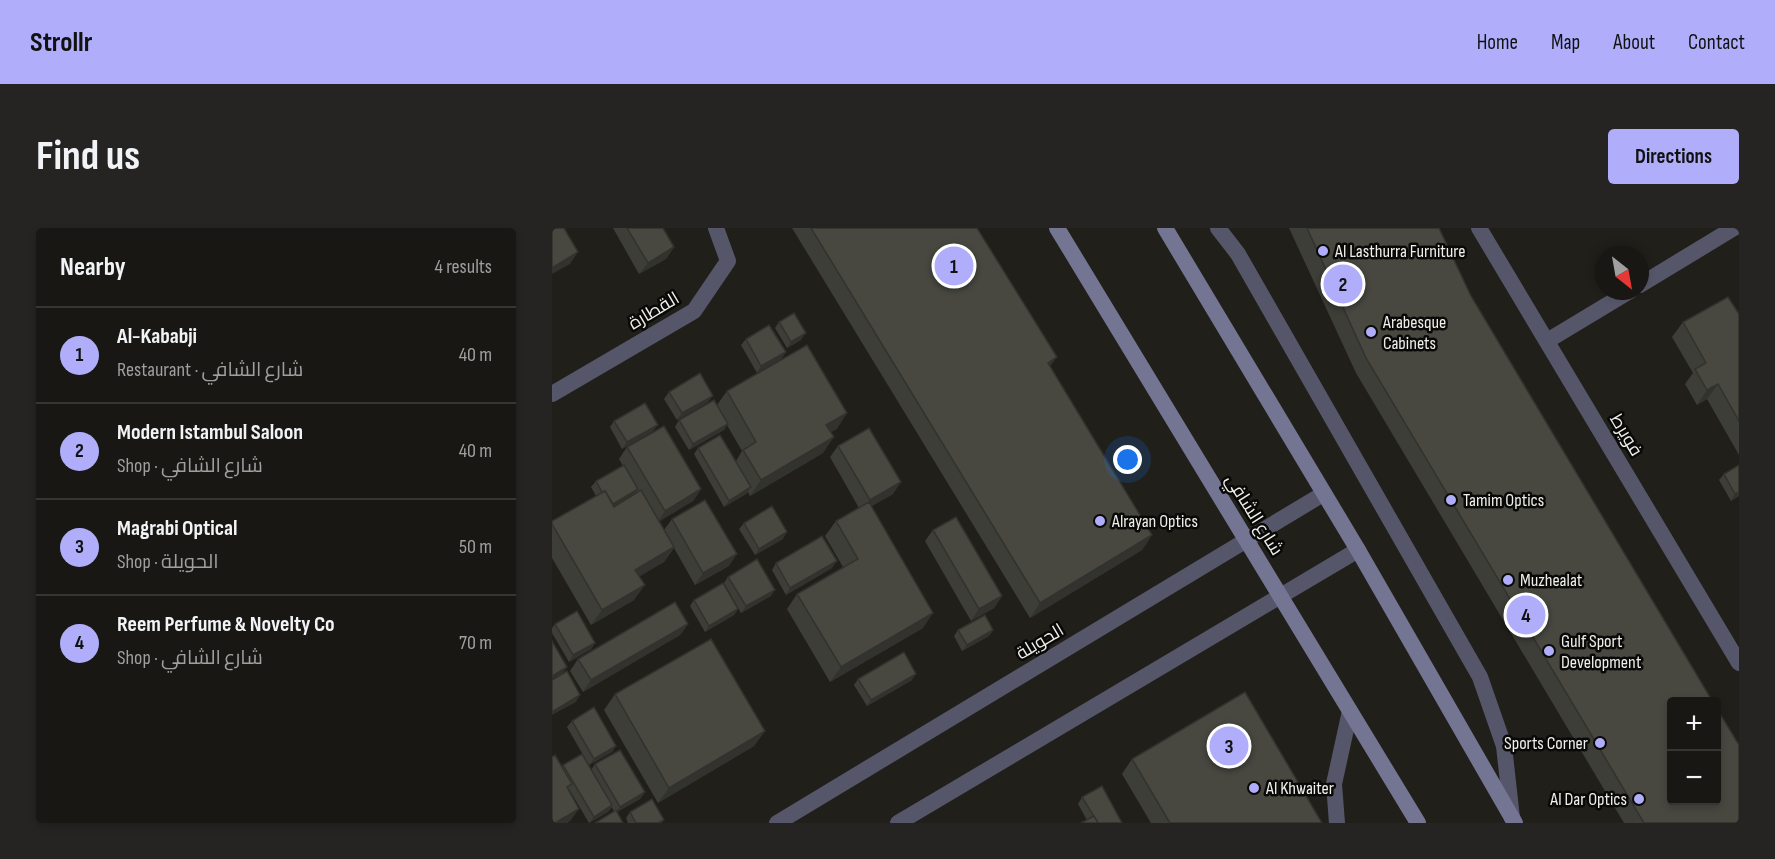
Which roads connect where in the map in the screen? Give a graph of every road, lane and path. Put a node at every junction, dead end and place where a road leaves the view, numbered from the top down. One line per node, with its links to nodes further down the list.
1 (716, 228): 10 (street, القطارة)
2 (1057, 228): 12 (main road, شارع الشافي)
3 (1165, 228): 11 (main road)
4 (1218, 228): 17 (street)
5 (1479, 228): 9 (street, فويرط)
6 (1734, 228): 7 (street)
7 (1649, 280)
8 (1615, 300): 9 (street)
9 (1547, 342): 15 (street, فويرط)
10 (552, 394)
11 (1323, 494): 12 (street, الحويلة); 13 (main road)
12 (1246, 540): 14 (main road, شارع الشافي); 18 (street, الحويلة)
13 (1358, 550): 14 (street); 17 (main road)
14 (1280, 595): 16 (main road, شارع الشافي); 19 (street)
15 (1739, 663)
16 (1350, 711): 20 (street); 21 (main road, شارع الشافي)
17 (1513, 820)
18 (777, 823)
19 (898, 823)
20 (1337, 823)
21 (1418, 823)

